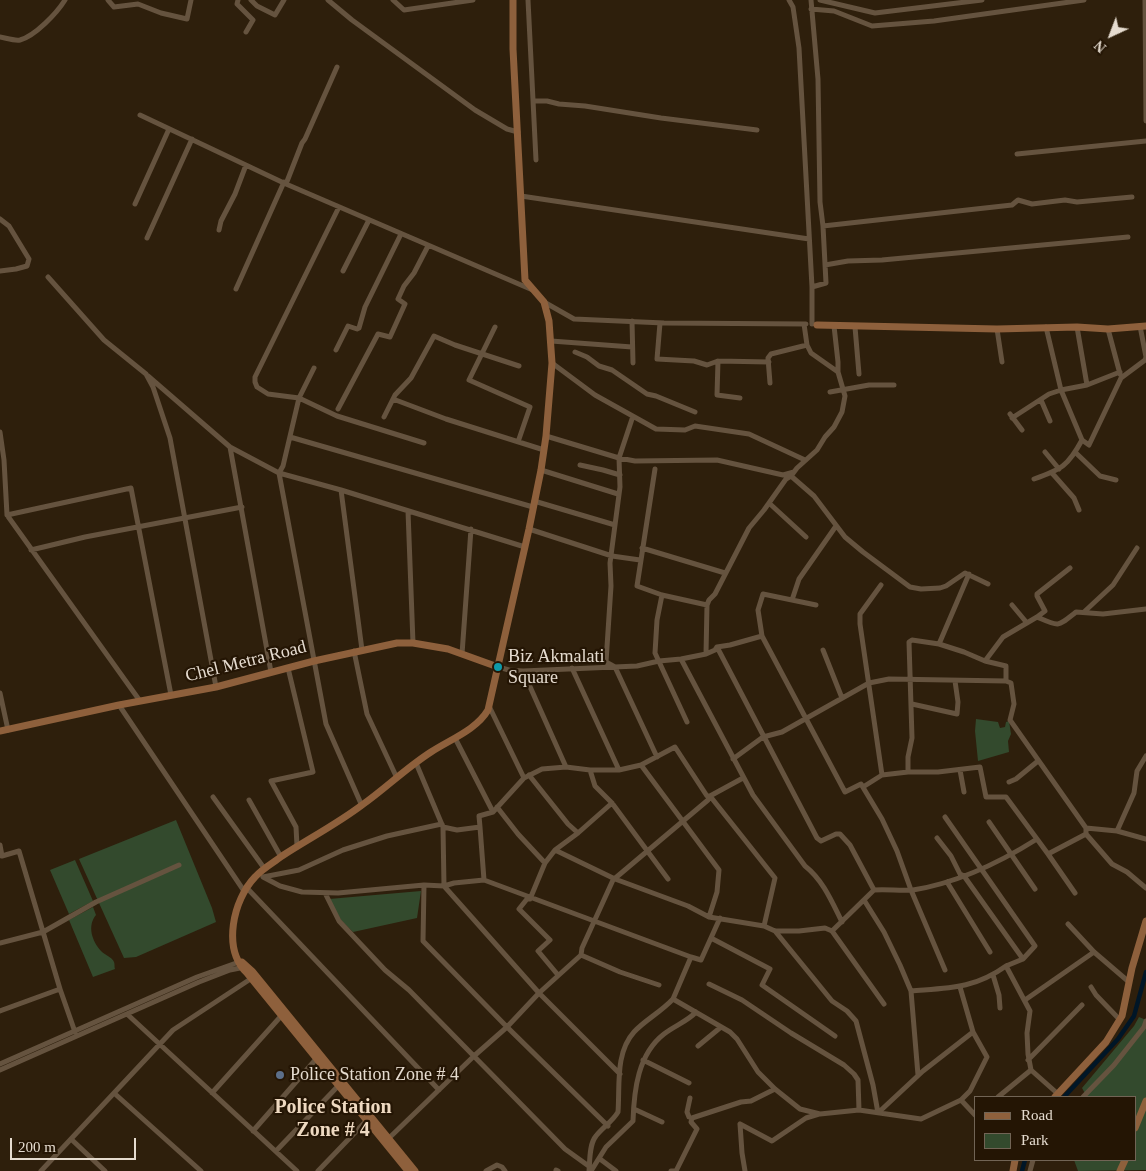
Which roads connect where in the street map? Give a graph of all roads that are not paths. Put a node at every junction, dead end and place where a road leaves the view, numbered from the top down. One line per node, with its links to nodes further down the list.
1 (65, 0): 20 (street)
2 (108, 0): 3 (street)
3 (190, 0)
4 (238, 0): 19 (street)
5 (251, 0): 6 (street)
6 (284, 0)
7 (328, 0): 27 (street)
8 (393, 0): 9 (street)
9 (473, 0)
10 (513, 0): 27 (street)
11 (528, 0): 22 (street)
12 (811, 0): 18 (street)
13 (820, 0): 14 (street)
14 (982, 0)
15 (1084, 0): 18 (street)
16 (1145, 0): 24 (street)
17 (788, 1): 45 (street)
18 (811, 9): 40 (street)
19 (246, 32)
20 (0, 37)
21 (337, 67): 33 (street)
22 (534, 101): 26 (street); 31 (street)
23 (140, 115): 25 (street)
24 (1146, 121)
25 (168, 129): 28 (street); 36 (street)
26 (757, 130)
27 (518, 132): 34 (street)
28 (192, 139): 32 (street); 44 (street)
29 (1146, 140): 30 (street)
30 (1017, 154)
31 (536, 160)
32 (246, 165): 33 (street); 41 (street)
33 (285, 183): 37 (street); 52 (street)
34 (521, 196): 45 (street); 53 (street)
35 (1132, 196): 40 (street)
36 (135, 204)
37 (338, 206): 39 (street); 90 (street)
38 (0, 219): 48 (street)
39 (368, 220): 42 (street); 49 (street)
40 (823, 226): 47 (street)
41 (219, 230)
42 (400, 234): 46 (street); 70 (street)
43 (1128, 237): 47 (street)
44 (147, 238)
45 (809, 239): 51 (street)
46 (428, 246): 53 (street); 94 (street)
47 (825, 265): 51 (street)
48 (0, 271)
49 (343, 271)
50 (48, 277): 81 (street)
51 (812, 287): 58 (street)
52 (236, 289)
53 (537, 292): 54 (street)
54 (544, 302): 55 (street); 67 (street)
55 (632, 321): 56 (street); 69 (street)
56 (660, 323): 57 (street); 73 (street)
57 (804, 324): 58 (street); 68 (street)
58 (814, 325): 59 (street)
59 (834, 326): 61 (street); 80 (street)
60 (1143, 326): 66 (street); 83 (street)
61 (855, 327): 65 (street); 82 (street)
62 (1046, 327): 63 (street); 65 (street); 88 (street)
63 (1077, 327): 66 (street); 86 (street)
64 (495, 328): 72 (street)
65 (997, 329): 75 (street)
66 (1108, 329): 83 (street)
67 (551, 341): 69 (street); 77 (street)
68 (807, 345): 74 (street); 80 (street)
69 (632, 347): 76 (street)
70 (336, 350)
71 (576, 352): 95 (street)
72 (482, 353): 78 (street); 92 (street); 104 (street)
73 (718, 361): 74 (street); 91 (street)
74 (769, 362): 84 (street)
75 (1002, 362)
76 (633, 363)
77 (552, 364): 96 (street); 101 (street)
78 (519, 366)
79 (314, 368): 90 (street)
80 (838, 372): 87 (street)
81 (146, 374): 106 (street); 130 (street)
82 (859, 374)
83 (1120, 375): 86 (street); 103 (street)
84 (770, 383)
85 (894, 385): 87 (street)
86 (1087, 385): 88 (street)
87 (844, 389): 89 (street); 111 (street)
88 (1061, 390): 93 (street); 103 (street)
89 (830, 392)
90 (299, 398): 102 (street); 105 (street)
91 (740, 398)
92 (393, 399): 97 (street); 104 (street)
93 (1041, 400): 98 (street); 99 (street)
94 (338, 409)
95 (695, 412)
96 (633, 416): 110 (street); 111 (street)
97 (384, 417)
98 (1050, 421)
99 (1022, 430)
100 (0, 432): 129 (street)
101 (546, 436): 107 (street); 110 (street)
102 (290, 438): 116 (street); 125 (street)
103 (1082, 440): 109 (street)
104 (518, 442): 107 (street)
105 (424, 444)
106 (230, 447): 116 (street); 126 (street)
107 (544, 450): 115 (street)
108 (1045, 452): 114 (street)
109 (1076, 453): 114 (street); 121 (street)
110 (619, 458): 118 (street); 119 (street)
111 (806, 460): 118 (street)
112 (580, 465): 119 (street)
113 (655, 469): 138 (street)
114 (1059, 469): 117 (street)
115 (541, 470): 123 (street); 125 (street)
116 (279, 473): 122 (street); 166 (street)
117 (1052, 473): 120 (street); 127 (street)
118 (793, 474): 124 (street); 133 (street)
119 (620, 475): 123 (street)
120 (1034, 479)
121 (1116, 480)
122 (341, 490): 128 (street); 161 (street)
123 (618, 494): 131 (street)
124 (768, 503): 136 (street); 144 (street)
125 (534, 504): 131 (street); 135 (street)
126 (242, 507): 130 (street); 174 (street)
127 (1079, 510)
128 (408, 511): 134 (street); 158 (street)
129 (7, 516): 132 (street); 140 (street)
130 (186, 518): 132 (street); 179 (street)
131 (615, 525): 141 (street)
132 (138, 526): 140 (street); 181 (street)
133 (836, 526): 145 (street); 149 (street)
134 (472, 529): 137 (street); 163 (street)
135 (529, 529): 137 (street); 141 (street)
136 (806, 537)
137 (525, 547): 170 (street)
138 (642, 548): 142 (street); 144 (street)
139 (1137, 548): 154 (street)
140 (31, 550): 183 (street)
141 (612, 556): 142 (street); 169 (street)
142 (640, 560): 148 (street)
143 (1070, 568): 155 (street)
144 (725, 573): 150 (street)
145 (969, 574): 146 (street); 159 (street)
146 (988, 584)
147 (880, 585): 178 (street)
148 (662, 595): 150 (street); 167 (street)
149 (792, 600): 151 (street); 157 (street)
150 (707, 605): 164 (street)
151 (816, 605)
152 (1012, 605): 156 (street)
153 (1146, 609): 154 (street)
154 (1084, 612): 155 (street)
155 (1037, 617): 156 (street)
156 (1027, 622): 168 (street)
157 (762, 636): 160 (street); 187 (street)
158 (413, 642): 161 (street, Chel Metra Road); 163 (street, Chel Metra Road)
159 (939, 644): 168 (street); 175 (street)
160 (717, 648): 164 (street); 191 (street)
161 (358, 650): 166 (street, Chel Metra Road); 205 (street)
162 (823, 650): 182 (street)
163 (462, 654): 170 (street, Chel Metra Road)
164 (706, 654): 165 (street)
165 (681, 659): 167 (street); 195 (street)
166 (314, 661): 171 (street, Chel Metra Road); 215 (street)
167 (660, 661): 169 (street); 188 (street)
168 (985, 661): 177 (street)
169 (615, 666): 172 (street); 194 (street)
170 (498, 667): 173 (street); 186 (street)
171 (288, 668): 174 (street, Chel Metra Road); 230 (street)
172 (572, 668): 173 (street); 201 (street)
173 (523, 671): 199 (street)
174 (271, 672): 179 (street, Chel Metra Road)
175 (910, 680): 176 (street); 178 (street); 184 (street)
176 (955, 681): 177 (street); 184 (street)
177 (1006, 681): 196 (street)
178 (869, 683): 182 (street); 204 (street)
179 (216, 686): 181 (street, Chel Metra Road)
180 (0, 693): 189 (street)
181 (171, 695): 183 (street, Chel Metra Road)
182 (842, 698): 187 (street)
183 (140, 701): 185 (street, Chel Metra Road)
184 (912, 704): 203 (street)
185 (119, 705): 189 (street, Chel Metra Road); 249 (street)
186 (489, 706): 192 (street); 206 (street)
187 (807, 719): 191 (street); 209 (street)
188 (687, 722)
189 (8, 730): 190 (street, Chel Metra Road)
190 (0, 731)
191 (763, 737): 195 (street); 251 (street)
192 (455, 738): 197 (street); 217 (street)
193 (1146, 756): 224 (street)
194 (657, 758): 198 (street); 211 (street)
195 (733, 759): 207 (street)
196 (1038, 761): 208 (street); 223 (street)
197 (416, 762): 205 (street); 221 (street)
198 (641, 765): 201 (street); 219 (street)
199 (566, 767): 200 (street); 206 (street)
200 (590, 770): 201 (street); 214 (street)
201 (619, 770)
202 (960, 770): 203 (street); 210 (street); 228 (street)
203 (908, 772): 204 (street)
204 (882, 775): 209 (street)
205 (396, 776): 215 (street)
206 (527, 777): 216 (street); 225 (street)
207 (743, 778): 211 (street); 261 (street)
208 (1009, 782)
209 (863, 787): 252 (street)
210 (964, 792)
211 (710, 796): 219 (street); 263 (street)
212 (213, 797): 238 (street)
213 (250, 800): 235 (street)
214 (612, 803): 225 (street); 232 (street)
215 (362, 806): 230 (street)
216 (497, 807): 217 (street); 236 (street)
217 (493, 812): 222 (street)
218 (945, 817): 239 (street)
219 (682, 821): 232 (street); 257 (street)
220 (989, 822): 233 (street)
221 (443, 826): 222 (street); 240 (street); 247 (street)
222 (480, 827): 244 (street)
223 (1086, 831): 224 (street); 234 (street); 248 (street)
224 (1117, 831): 227 (street)
225 (578, 833): 231 (street)
226 (937, 838): 241 (street)
227 (1146, 839)
228 (1037, 840): 233 (street); 234 (street)
229 (0, 845): 265 (street)
230 (297, 846): 235 (street)
231 (555, 850): 236 (street); 242 (street)
232 (647, 852): 242 (street); 243 (street)
233 (1012, 854): 239 (street); 250 (street)
234 (1048, 854): 254 (street)
235 (281, 857): 238 (street)
236 (544, 864): 255 (street)
237 (179, 865): 265 (street)
238 (264, 868): 240 (street)
239 (983, 870): 241 (street); 273 (street)
240 (260, 876): 249 (street); 253 (street)
241 (964, 876): 245 (street); 273 (street)
242 (615, 879): 257 (street); 259 (street)
243 (668, 879)
244 (484, 880): 247 (street); 255 (street)
245 (947, 882): 252 (street); 269 (street)
246 (424, 885): 247 (street); 253 (street); 301 (street)
247 (444, 886): 287 (street)
248 (1146, 888)
249 (245, 889): 274 (street); 320 (street)
250 (1035, 889)
251 (874, 890): 252 (street); 256 (street)
252 (911, 890): 276 (street)
253 (325, 893): 308 (street)
254 (1075, 894)
255 (530, 899): 259 (street); 277 (street)
256 (864, 900): 261 (street); 286 (street)
257 (709, 917): 258 (street)
258 (720, 918): 263 (street); 267 (street)
259 (595, 920): 271 (street); 272 (street)
260 (1146, 921): 280 (street)
261 (842, 922): 264 (street)
262 (1068, 924): 270 (street)
263 (764, 926): 266 (street)
264 (832, 931): 266 (street); 291 (street)
265 (43, 932): 268 (street); 285 (street)
266 (775, 932): 331 (street)
267 (711, 938): 272 (street); 305 (street)
268 (0, 943)
269 (990, 952)
270 (1094, 952): 280 (street); 290 (street)
271 (581, 955): 277 (street); 282 (street)
272 (691, 957): 289 (street)
273 (1023, 959): 275 (street)
274 (240, 965): 279 (street); 288 (street); 341 (street)
275 (1006, 966): 278 (street); 290 (street)
276 (946, 970)
277 (558, 975): 287 (street)
278 (993, 975): 283 (street); 293 (street)
279 (252, 978): 298 (street); 306 (street)
280 (1129, 982): 299 (street)
281 (709, 984): 330 (street)
282 (659, 985)
283 (960, 987): 286 (street); 303 (street)
284 (1091, 987): 299 (street)
285 (60, 989): 294 (street); 304 (street)
286 (910, 991): 316 (street)
287 (539, 993): 301 (street); 315 (street)
288 (156, 998): 296 (street); 297 (street)
289 (673, 999): 295 (street); 315 (street)
290 (1025, 1000): 311 (street)
291 (884, 1004)
292 (1082, 1005): 311 (street)
293 (1000, 1008)
294 (0, 1011)
295 (696, 1012): 302 (street); 310 (street)
296 (127, 1014): 297 (street); 306 (street)
297 (119, 1015): 304 (street)
298 (282, 1015): 309 (street); 322 (street)
299 (1120, 1020): 324 (street)
300 (1146, 1021): 325 (street)
301 (507, 1027): 308 (street); 337 (street)
302 (721, 1027): 307 (street); 319 (street)
303 (973, 1032): 316 (street); 327 (street)
304 (75, 1033): 312 (street); 313 (street)
305 (835, 1036)
306 (159, 1044): 321 (street); 322 (street)
307 (698, 1046)
308 (474, 1056): 320 (street); 344 (street)
309 (317, 1058): 318 (street); 339 (street)
310 (643, 1060): 317 (street); 329 (street)
311 (1028, 1060): 314 (street)
312 (0, 1064)
313 (0, 1070)
314 (1031, 1070): 323 (street); 324 (street)
315 (620, 1074): 337 (street)
316 (918, 1075): 331 (street)
317 (689, 1083)
318 (339, 1085): 335 (street); 342 (street)
319 (774, 1089): 332 (street); 334 (street)
320 (439, 1090): 341 (street)
321 (114, 1093): 340 (street); 347 (street)
322 (212, 1093): 339 (street)
323 (999, 1096)
324 (1057, 1096)
325 (1084, 1096)
326 (690, 1098): 334 (street)
327 (961, 1100): 331 (street); 333 (street)
328 (1146, 1101): 338 (street)
329 (634, 1109): 336 (street); 343 (street)
330 (858, 1110): 331 (street); 332 (street)
331 (878, 1112)
332 (820, 1114): 356 (street)
333 (974, 1114)
334 (692, 1118): 355 (street)
335 (367, 1120): 341 (street); 349 (street)
336 (662, 1122)
337 (608, 1126): 344 (street)
338 (1136, 1126)
339 (253, 1131): 342 (street)
340 (70, 1139): 345 (street); 346 (street)
341 (386, 1140): 350 (street); 351 (street)
342 (276, 1151): 348 (street)
343 (600, 1159): 344 (street); 354 (street)
344 (590, 1170)
345 (41, 1171)
346 (106, 1171)
347 (201, 1171)
348 (298, 1171)
349 (318, 1171)
350 (408, 1171)
351 (414, 1171)
352 (486, 1171): 353 (street)
353 (505, 1171)
354 (616, 1171)
355 (671, 1171)
356 (745, 1171)

